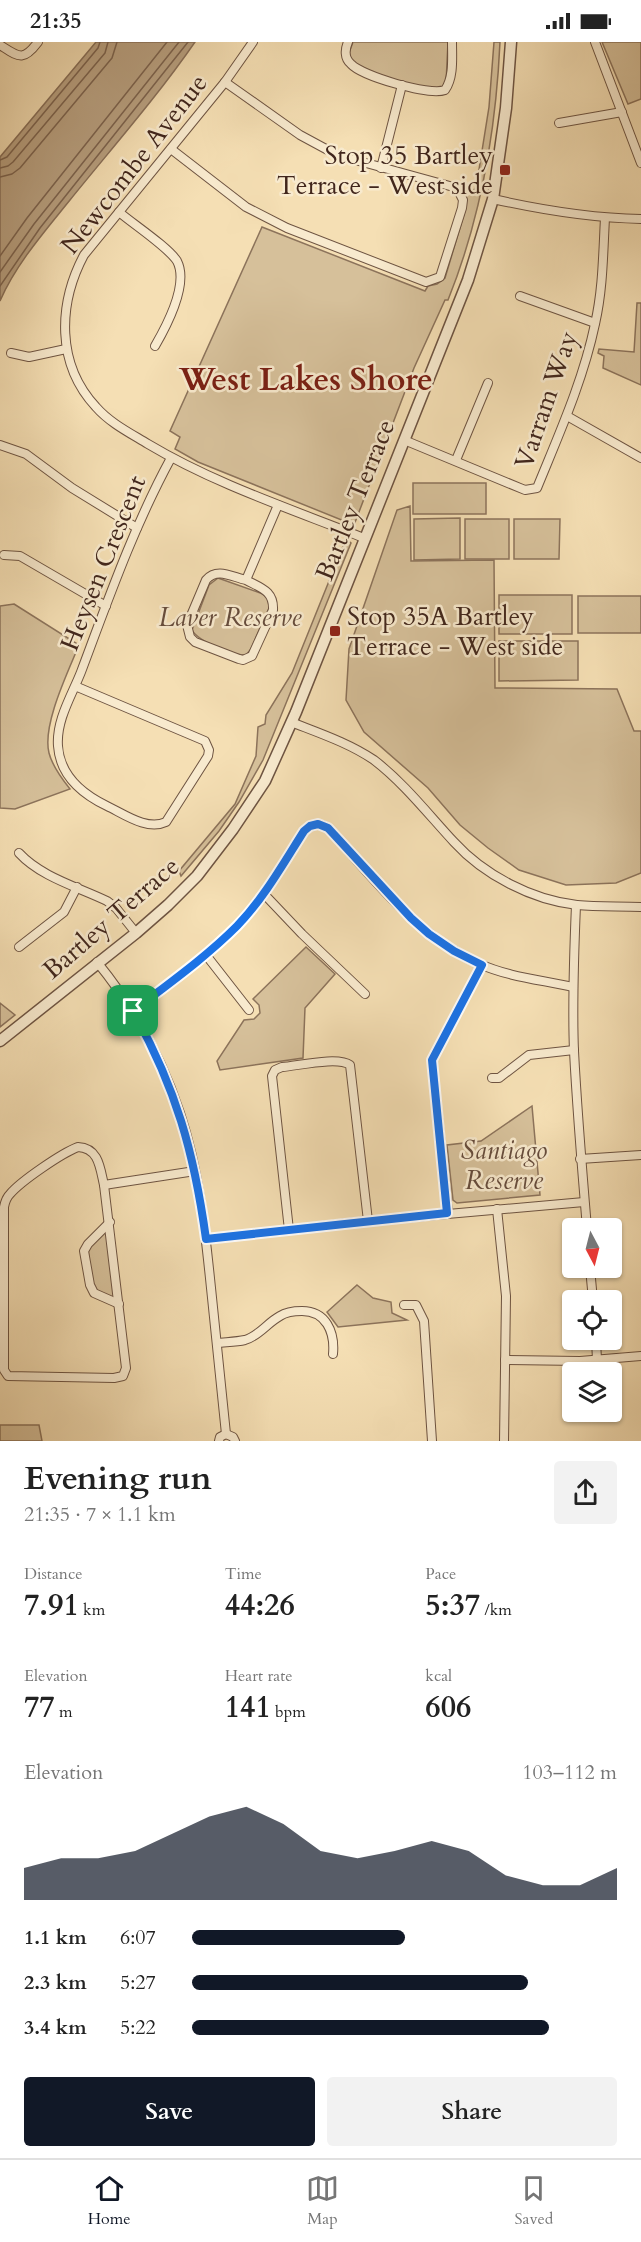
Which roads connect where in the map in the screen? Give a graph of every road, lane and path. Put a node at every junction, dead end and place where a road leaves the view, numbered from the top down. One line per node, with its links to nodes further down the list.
1 (38, 42): 7 (street)
2 (253, 42): 8 (street, Newcombe Avenue)
3 (348, 42): 9 (street)
4 (452, 42): 9 (street)
5 (511, 42): 15 (street, Bartley Terrace)
6 (595, 42): 10 (street)
7 (0, 45)
8 (225, 82): 12 (street, Newcombe Avenue); 14 (street)
9 (402, 85): 14 (street)
10 (622, 112): 11 (street); 13 (street)
11 (558, 123)
12 (171, 149): 14 (street); 16 (street, Newcombe Avenue)
13 (641, 162)
14 (381, 168)
15 (493, 199): 17 (street); 26 (street, Bartley Terrace)
16 (119, 212): 21 (street); 22 (street, Newcombe Avenue)
17 (605, 218): 18 (street); 20 (street, Varram Way)
18 (641, 219)
19 (520, 296): 20 (street)
20 (595, 323): 25 (street, Varram Way)
21 (155, 346)
22 (66, 349): 23 (street); 28 (street, Newcombe Avenue)
23 (11, 353)
24 (488, 383): 30 (street)
25 (567, 416): 29 (street); 30 (street, Varram Way)
26 (404, 440): 30 (street, Varram Way); 33 (street, Bartley Terrace)
27 (0, 445): 32 (street)
28 (171, 458): 31 (street, Newcombe Avenue); 32 (street, Heysen Crescent)
29 (641, 458)
30 (456, 460)
31 (278, 504): 33 (street, Newcombe Avenue); 35 (street)
32 (137, 528): 36 (street, Heysen Crescent)
33 (364, 538): 38 (street, Bartley Terrace)
34 (4, 555): 36 (street)
35 (246, 580): 35 (street)
36 (106, 606): 37 (street, Heysen Crescent)
37 (75, 686): 37 (street, Heysen Crescent)
38 (291, 722): 42 (street); 44 (street, Bartley Terrace)
39 (19, 854): 40 (street)
40 (77, 887): 44 (street); 45 (street)
41 (264, 894): 46 (street); 48 (street); 50 (street)
42 (576, 904): 43 (street); 49 (street)
43 (641, 907)
44 (136, 933): 47 (street, Bartley Terrace)
45 (19, 947)
46 (206, 955): 51 (street); 52 (street)
47 (98, 962): 52 (street); 53 (street, Bartley Terrace)
48 (482, 965): 49 (street); 62 (street)
49 (573, 987): 54 (street)
50 (365, 994)
51 (249, 1010)
52 (133, 1011): 58 (street)
53 (0, 1041)
54 (574, 1050): 55 (street); 57 (street)
55 (492, 1078)
56 (641, 1155): 57 (street)
57 (580, 1159): 60 (street)
58 (195, 1171): 59 (street); 67 (street)
59 (104, 1185): 65 (street); 68 (street)
60 (584, 1202): 61 (street); 63 (street)
61 (497, 1209): 62 (street); 74 (street)
62 (447, 1213): 64 (street)
63 (586, 1218)
64 (368, 1221): 66 (street); 66 (street)
65 (110, 1222): 68 (street); 68 (street)
66 (290, 1230): 67 (street)
67 (206, 1239): 70 (street)
68 (119, 1304)
69 (404, 1305): 79 (street)
70 (216, 1343): 72 (street); 76 (street)
71 (596, 1350): 75 (street)
72 (333, 1354)
73 (641, 1356): 75 (street)
74 (505, 1360): 75 (street); 80 (street)
75 (597, 1360)
76 (226, 1434): 77 (street); 78 (street)
77 (219, 1441)
78 (235, 1441)
79 (432, 1441)
80 (504, 1441)

